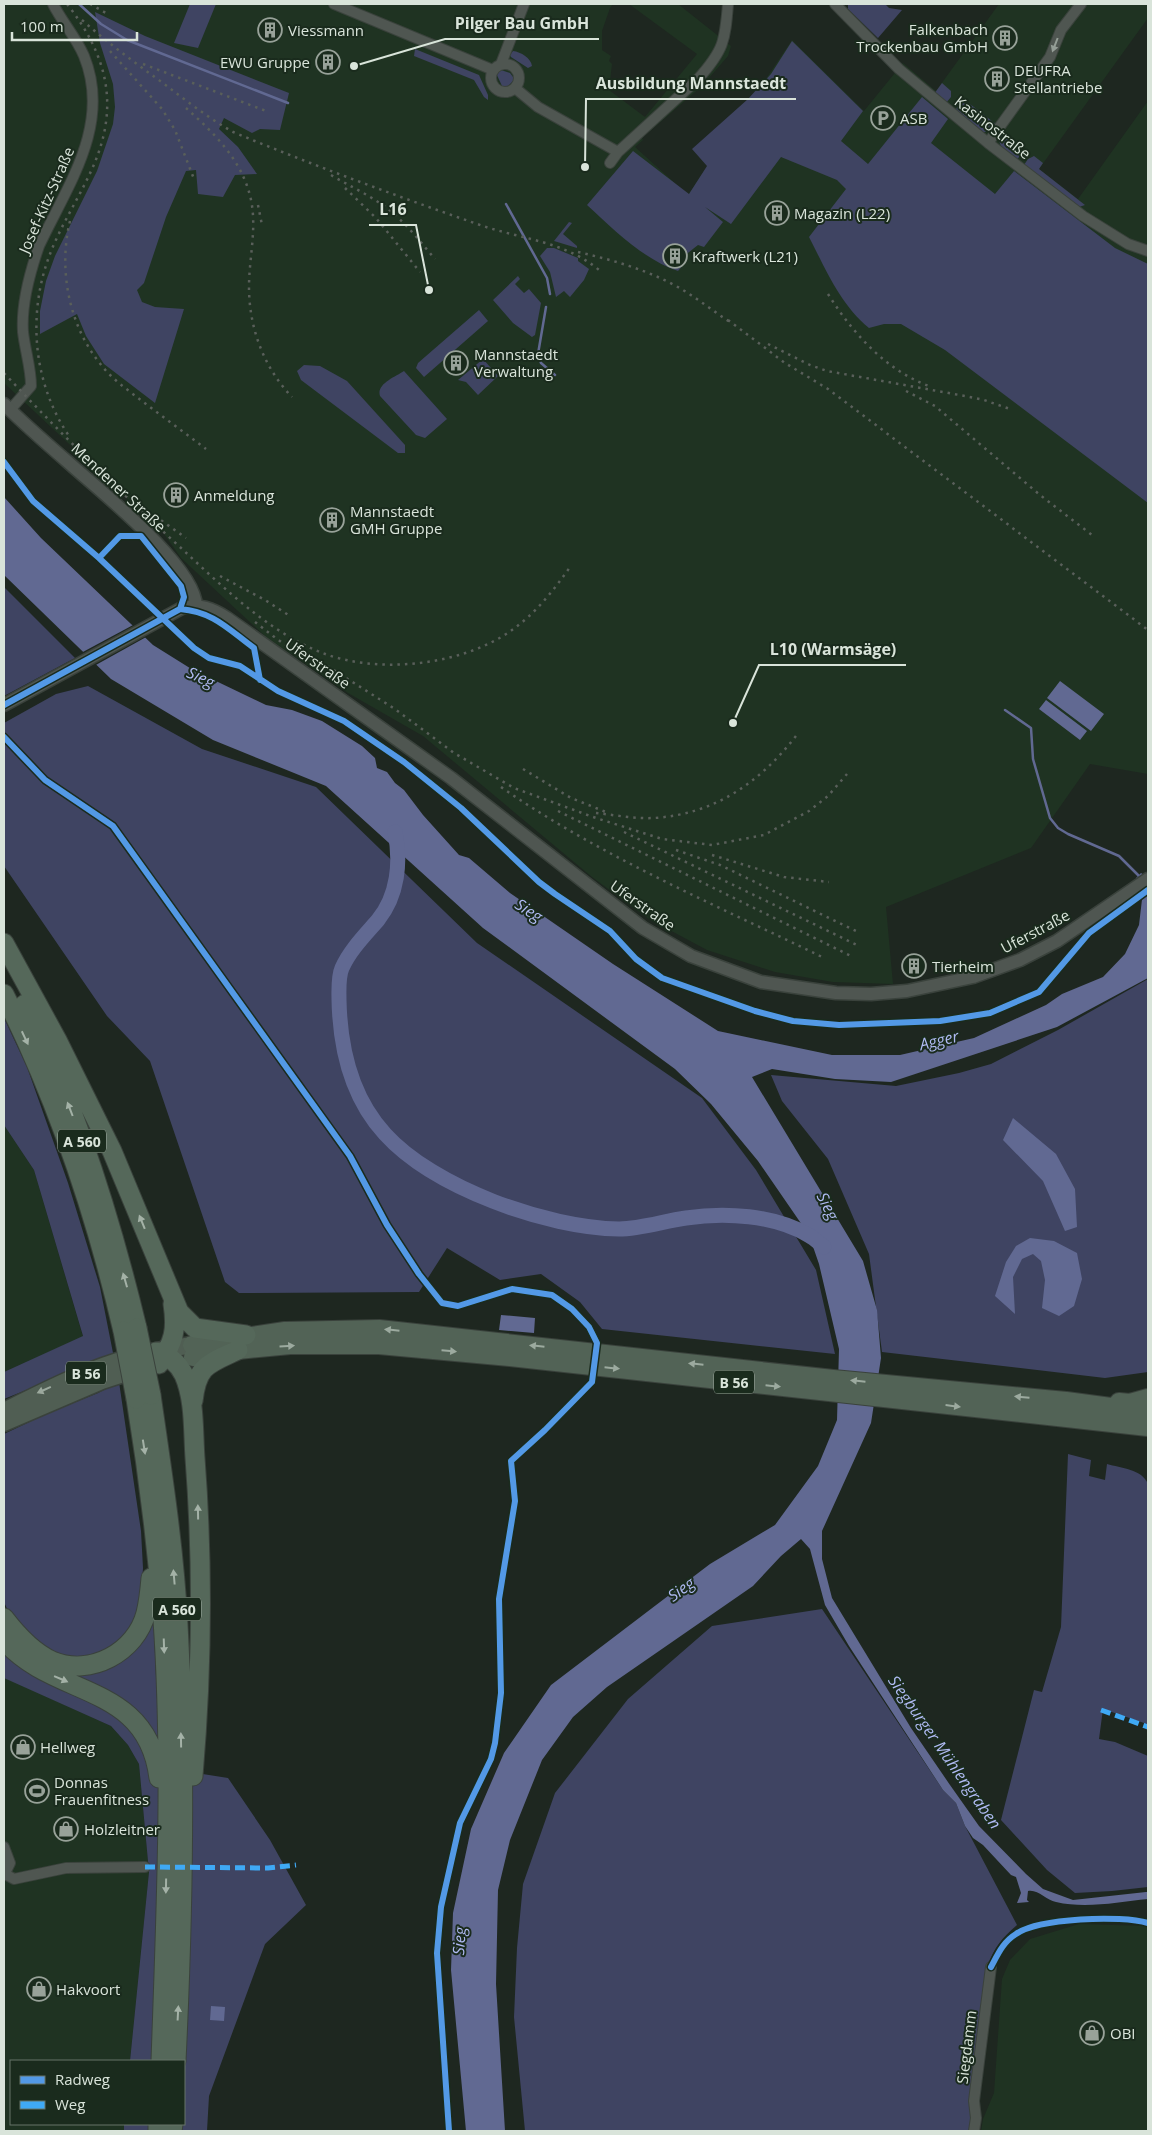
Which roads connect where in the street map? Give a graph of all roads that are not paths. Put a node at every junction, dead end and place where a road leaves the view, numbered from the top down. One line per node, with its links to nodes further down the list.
1 (53, 4): 13 (street, Josef-Kitz-Straße)
2 (334, 4): 7 (street)
3 (524, 4): 7 (street)
4 (728, 4): 10 (street)
5 (837, 4): 9 (street, Kasinostraße)
6 (1080, 4): 9 (street, one-way to 9)
7 (497, 67): 8 (street); 8 (street)
8 (515, 88): 10 (street)
9 (988, 143): 12 (street, Kasinostraße)
10 (618, 152): 11 (street)
11 (610, 163)
12 (1148, 251)
13 (7, 407): 14 (street, Mendener Straße)
14 (196, 606): 15 (street); 16 (street, Uferstraße)
15 (4, 705)
16 (1148, 878)
17 (4, 943): 20 (highway, one-way to 17)
18 (4, 962): 21 (highway, A 560, one-way to 18)
19 (4, 994): 21 (highway, A 560, one-way to 21)
20 (172, 1300): 22 (highway); 24 (highway)
21 (130, 1330): 26 (highway, A 560, bridge)
22 (242, 1342): 23 (highway, B 56); 25 (highway, B 56); 29 (highway)
23 (192, 1351): 24 (main road, B 56)
24 (165, 1356): 29 (highway); 30 (main road, B 56, one-way to 30); 33 (main road, B 56)
25 (905, 1393): 28 (highway, B 56, one-way to 25); 32 (highway, B 56, one-way to 32)
26 (144, 1397): 36 (highway, A 560, one-way to 36); 43 (highway, A 560, one-way to 26)
27 (1148, 1398): 28 (highway)
28 (1066, 1401): 31 (highway, B 56)
29 (192, 1410): 43 (highway, one-way to 29)
30 (4, 1411)
31 (1148, 1412)
32 (1071, 1420): 34 (highway, B 56); 35 (highway)
33 (4, 1422)
34 (1148, 1428)
35 (1148, 1438)
36 (155, 1527): 37 (highway); 39 (highway, A 560, one-way to 39)
37 (4, 1618)
38 (4, 1640): 39 (highway, one-way to 39)
39 (167, 1837): 45 (highway, A 560, one-way to 45)
40 (4, 1846): 42 (street)
41 (144, 1867): 42 (street)
42 (4, 1874)
43 (182, 1894): 46 (highway, A 560, one-way to 43)
44 (991, 1967): 47 (street, Siegdamm)
45 (160, 2060)
46 (176, 2060)
47 (974, 2131)

